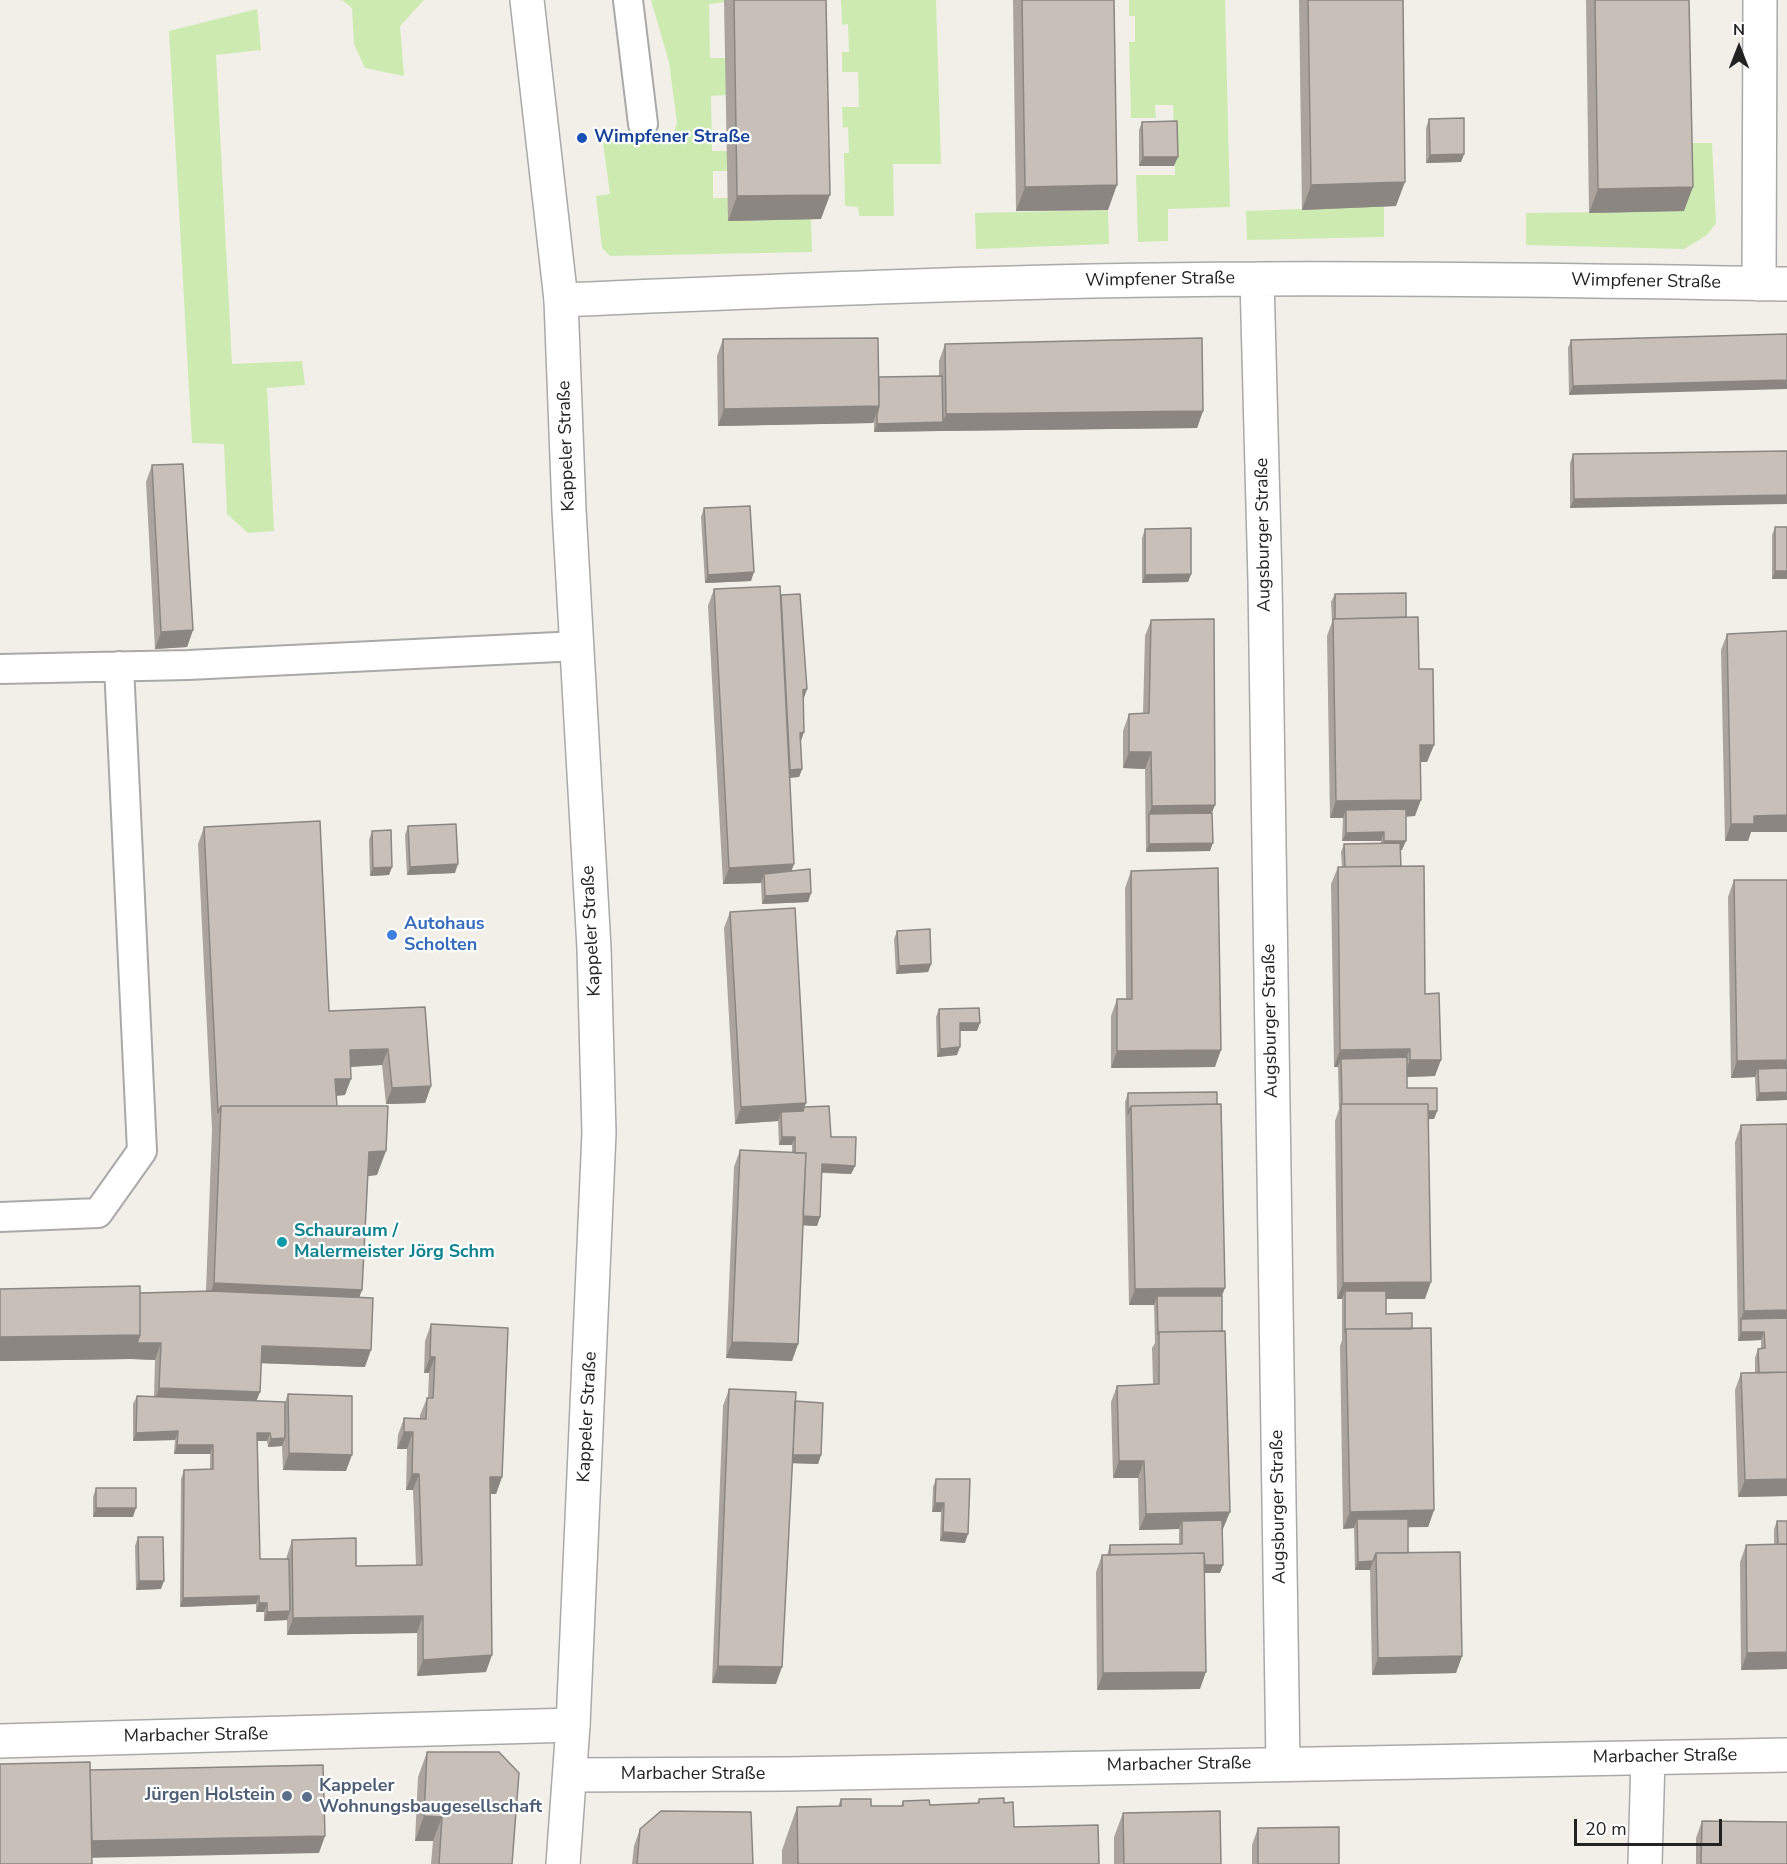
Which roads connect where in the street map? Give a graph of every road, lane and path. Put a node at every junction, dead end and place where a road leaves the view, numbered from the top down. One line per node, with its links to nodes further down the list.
1 (527, 0): 7 (street, Kappeler Straße)
2 (628, 0): 4 (lane)
3 (1760, 0): 6 (street, Wimpfener Straße)
4 (643, 124)
5 (1257, 279): 6 (street, Wimpfener Straße); 7 (street, Wimpfener Straße); 16 (street, Augsburger Straße)
6 (1773, 284)
7 (561, 300): 8 (street, Kappeler Straße)
8 (578, 646): 9 (lane); 12 (street, Kappeler Straße)
9 (119, 666): 10 (lane); 11 (lane)
10 (0, 669)
11 (0, 1217)
12 (573, 1725): 13 (street, Marbacher Straße); 17 (street, Kappeler Straße)
13 (0, 1741)
14 (1787, 1755): 15 (street, Marbacher Straße)
15 (1648, 1758): 16 (street, Marbacher Straße); 19 (street)
16 (1283, 1762): 17 (street, Marbacher Straße)
17 (570, 1775): 18 (street, Kappeler Straße)
18 (563, 1864)
19 (1646, 1864)

